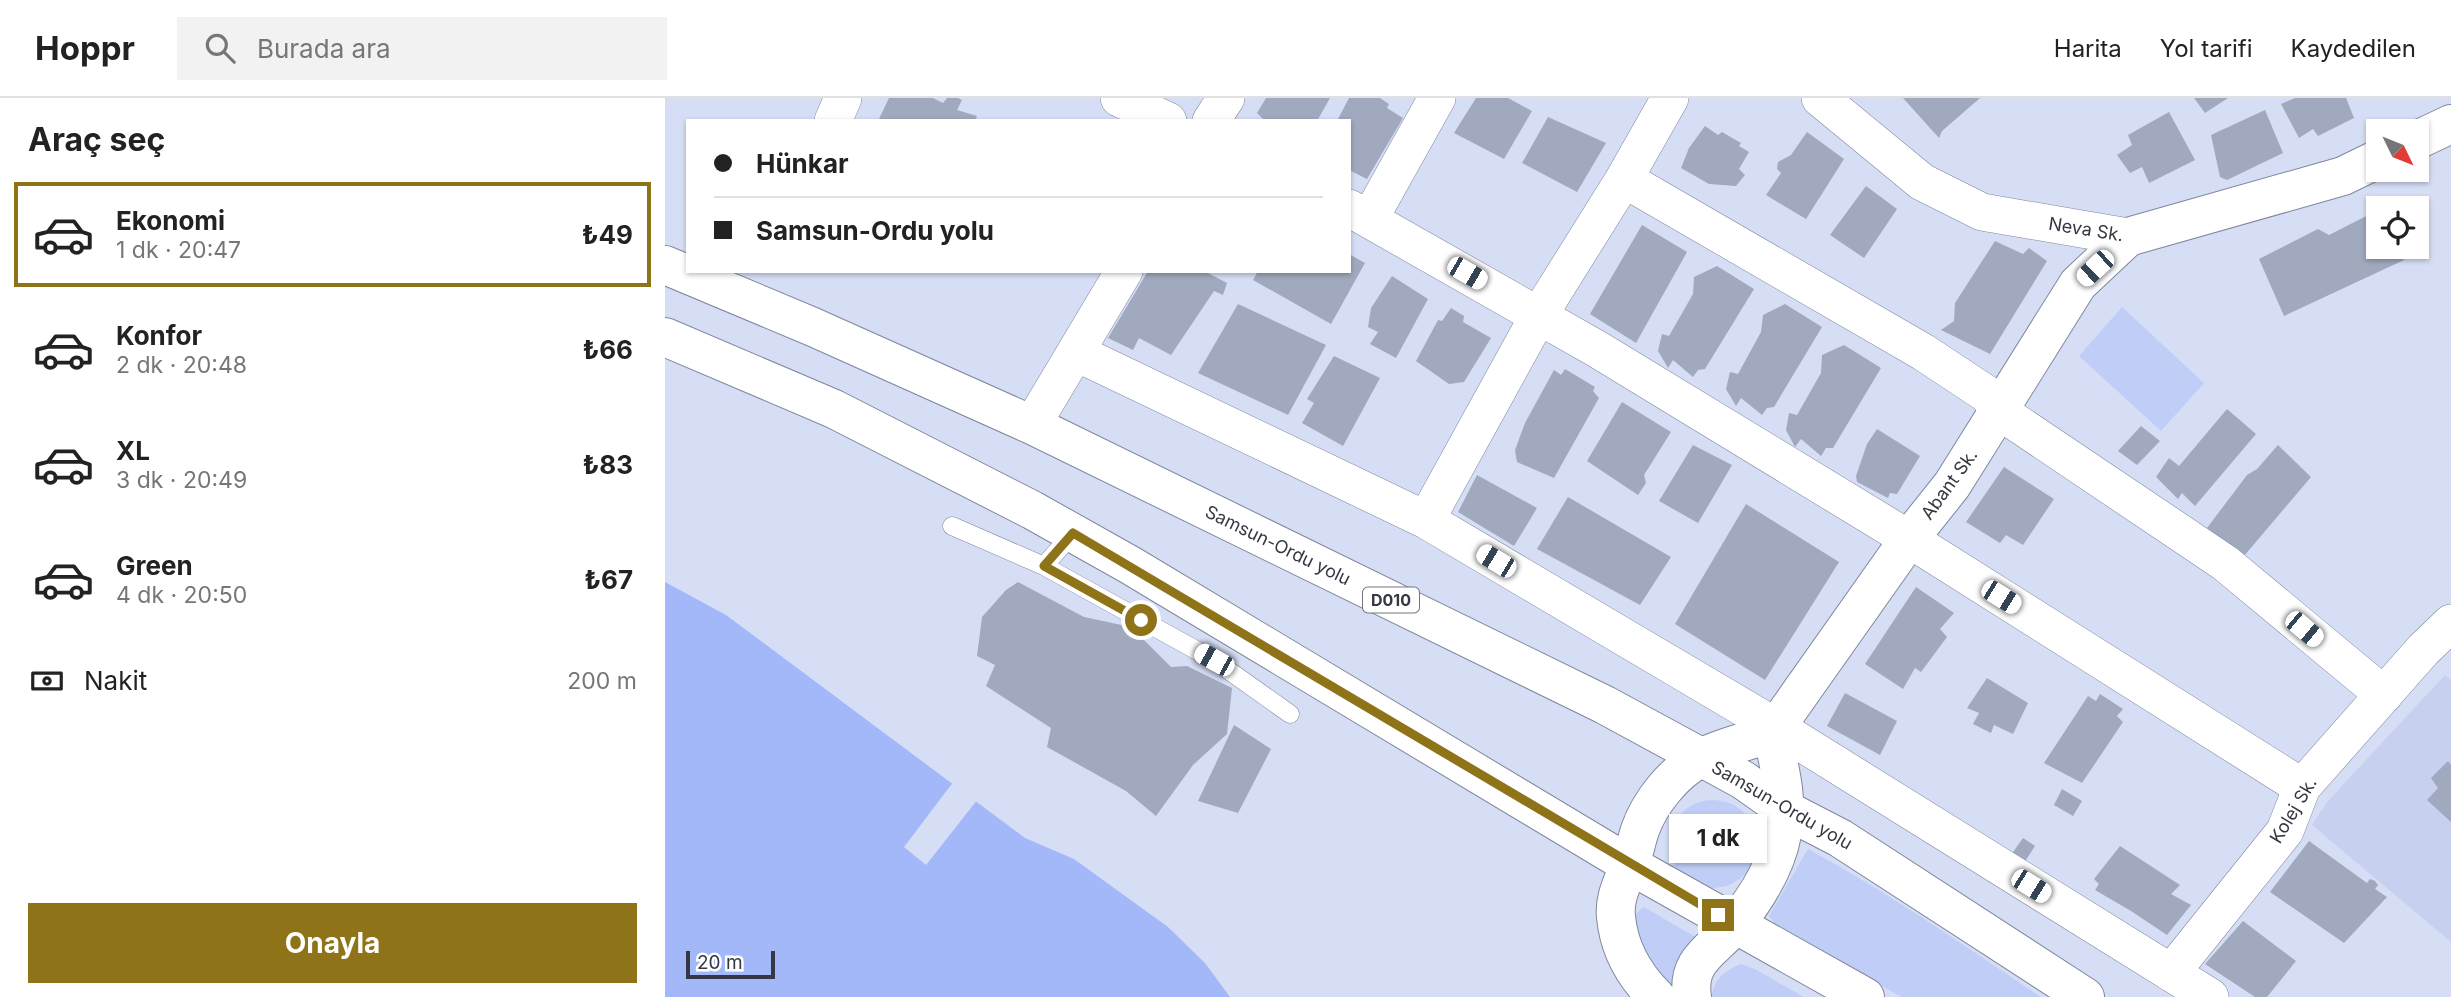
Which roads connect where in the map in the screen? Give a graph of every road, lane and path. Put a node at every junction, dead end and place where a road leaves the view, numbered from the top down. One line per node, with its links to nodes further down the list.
1 (843, 98): 7 (street)
2 (1119, 98): 8 (street)
3 (1226, 98): 9 (street)
4 (1437, 98): 14 (street)
5 (1670, 98): 13 (street)
6 (1820, 98): 15 (street, Neva Sk.)
7 (834, 119)
8 (1164, 119)
9 (1212, 119)
10 (2451, 124): 11 (main road)
11 (2429, 134)
12 (2366, 165): 15 (main road, Neva Sk.)
13 (1624, 179): 18 (street); 21 (street)
14 (1360, 213): 18 (street)
15 (2128, 237): 21 (main road, Abant Sk.)
16 (692, 273): 22 (main road, Samsun-Ordu yolu / D010)
17 (1123, 273): 20 (street)
18 (1539, 315): 23 (street); 26 (street)
19 (665, 337): 25 (main road)
20 (1077, 353): 22 (street); 23 (street)
21 (1999, 411): 26 (main road, Abant Sk.); 29 (street)
22 (1032, 425): 32 (main road, Samsun-Ordu yolu / D010)
23 (1426, 520): 31 (street)
24 (951, 526): 27 (lane)
25 (1073, 533): 27 (lane); 35 (main road)
26 (1909, 539): 31 (main road, Abant Sk.); 33 (street)
27 (1044, 566): 30 (lane)
28 (2451, 623): 29 (street, Kolej Sk.)
29 (2384, 695): 33 (street, Kolej Sk.)
30 (1290, 714)
31 (1774, 730): 32 (main road); 34 (main road); 37 (street)
32 (1701, 758): 34 (main road, Samsun-Ordu yolu / D010); 35 (main road)
33 (2302, 787): 37 (street, Kolej Sk.)
34 (1784, 808): 36 (main road); 41 (main road, Samsun-Ordu yolu / D010)
35 (1630, 865): 36 (main road); 38 (main road)
36 (1735, 925): 39 (main road); 40 (main road)
37 (2171, 973): 42 (street)
38 (1656, 997)
39 (1692, 997)
40 (1865, 997)
41 (2085, 997)
42 (2210, 997)

